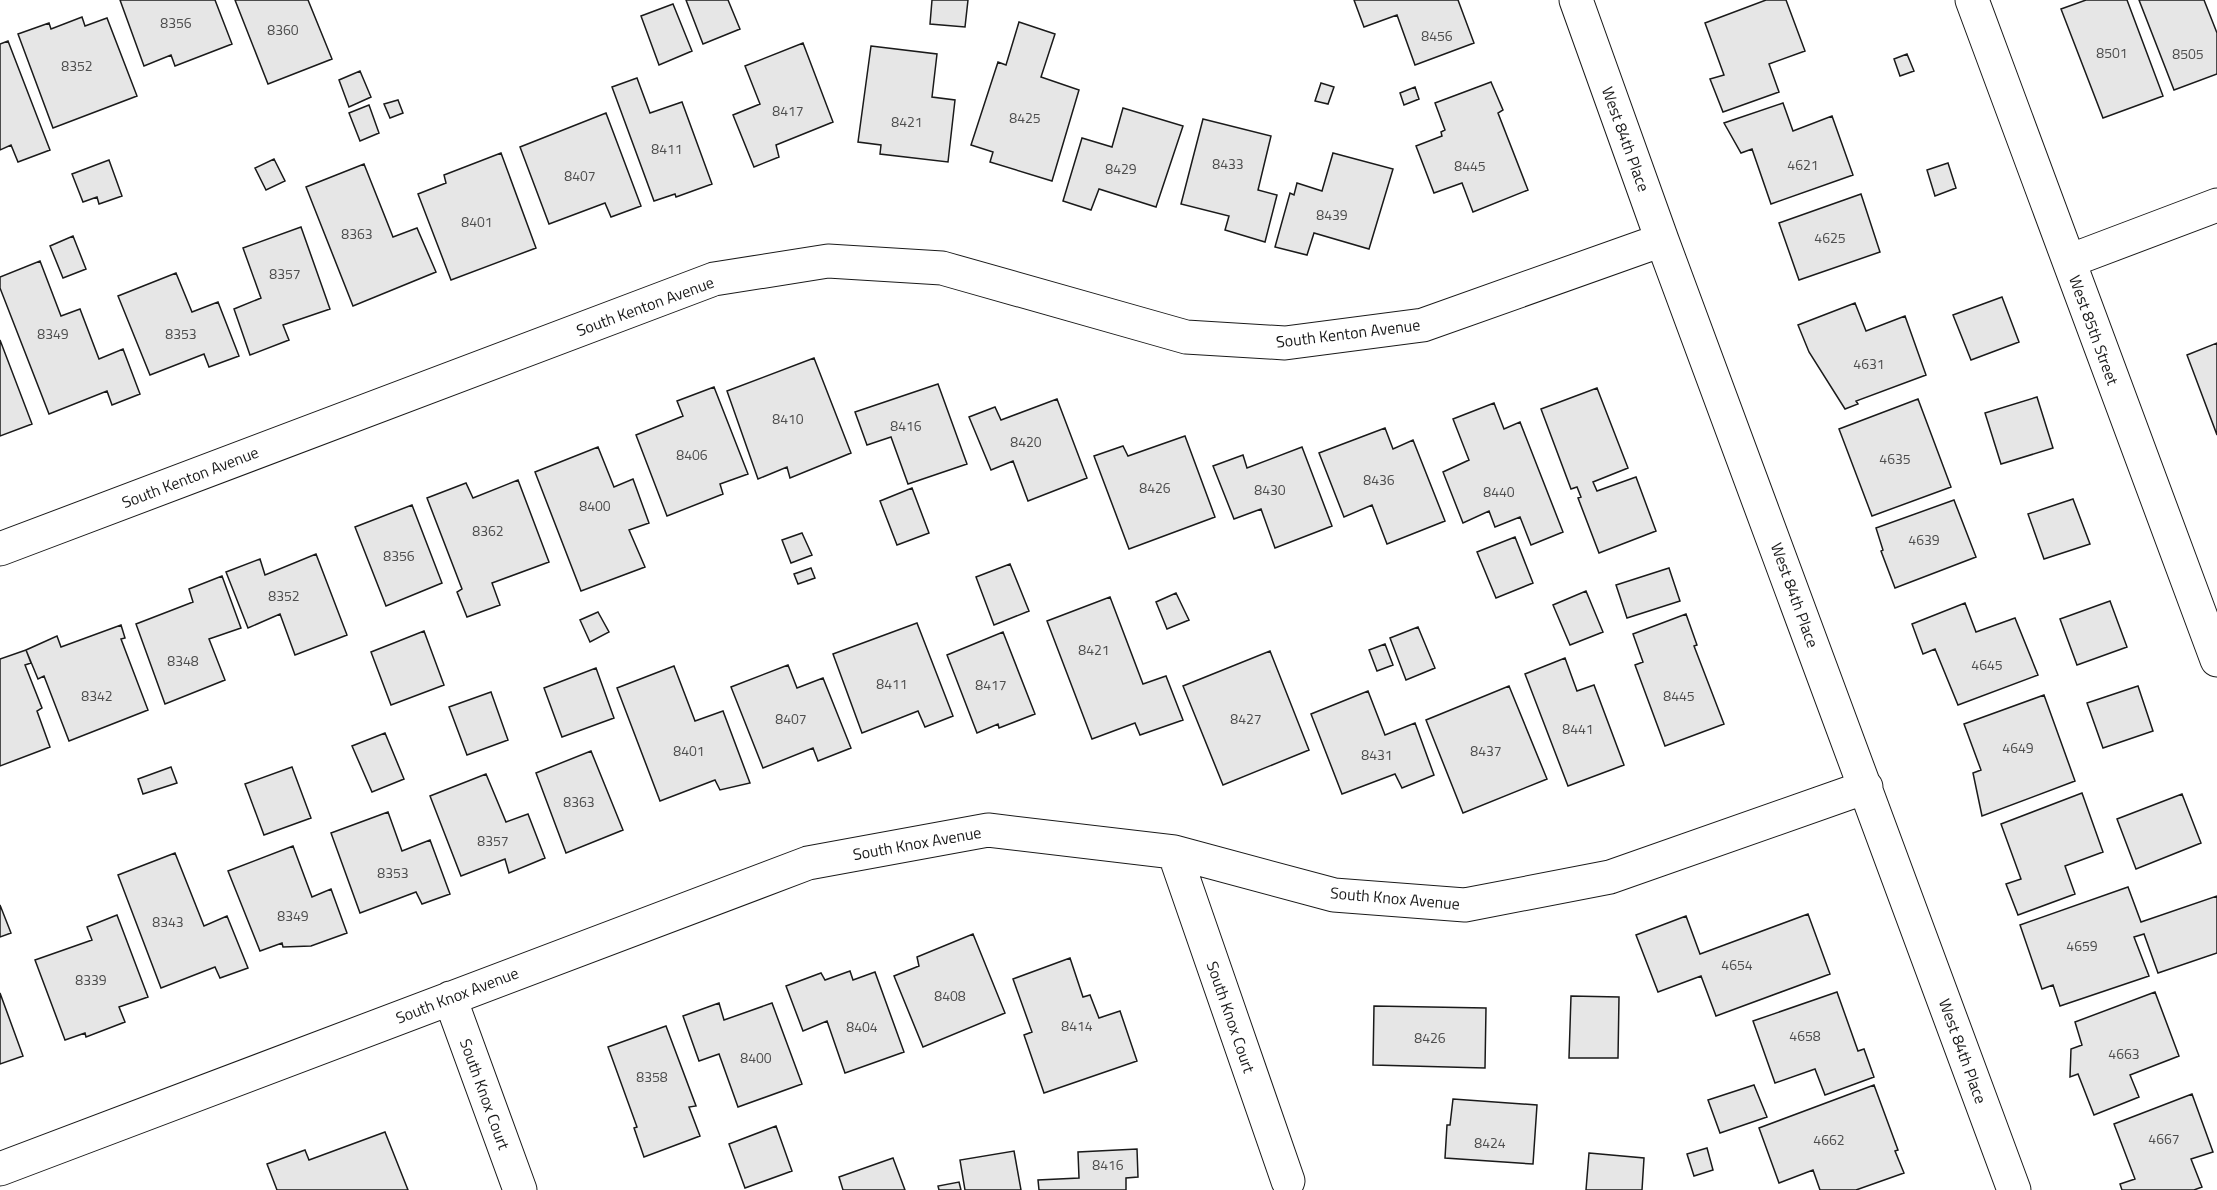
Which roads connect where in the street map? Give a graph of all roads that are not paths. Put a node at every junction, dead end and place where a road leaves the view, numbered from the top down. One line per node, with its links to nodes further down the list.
1 (1576, 0): 4 (street, West 84th Place)
2 (1972, 0): 5 (street, West 85th Street)
3 (2217, 205): 5 (street)
4 (1662, 240): 6 (street, South Kenton Avenue); 9 (street, West 84th Place)
5 (2069, 261): 7 (street, West 85th Street)
6 (0, 549)
7 (2208, 607): 8 (street, West 85th Street)
8 (2217, 660)
9 (1866, 787): 10 (street, South Knox Avenue); 15 (street, West 84th Place)
10 (1174, 852): 11 (street, South Knox Avenue); 13 (street, South Knox Court)
11 (450, 998): 12 (street, South Knox Avenue); 14 (street, South Knox Court)
12 (0, 1168)
13 (1288, 1181)
14 (520, 1190)
15 (2014, 1190)

